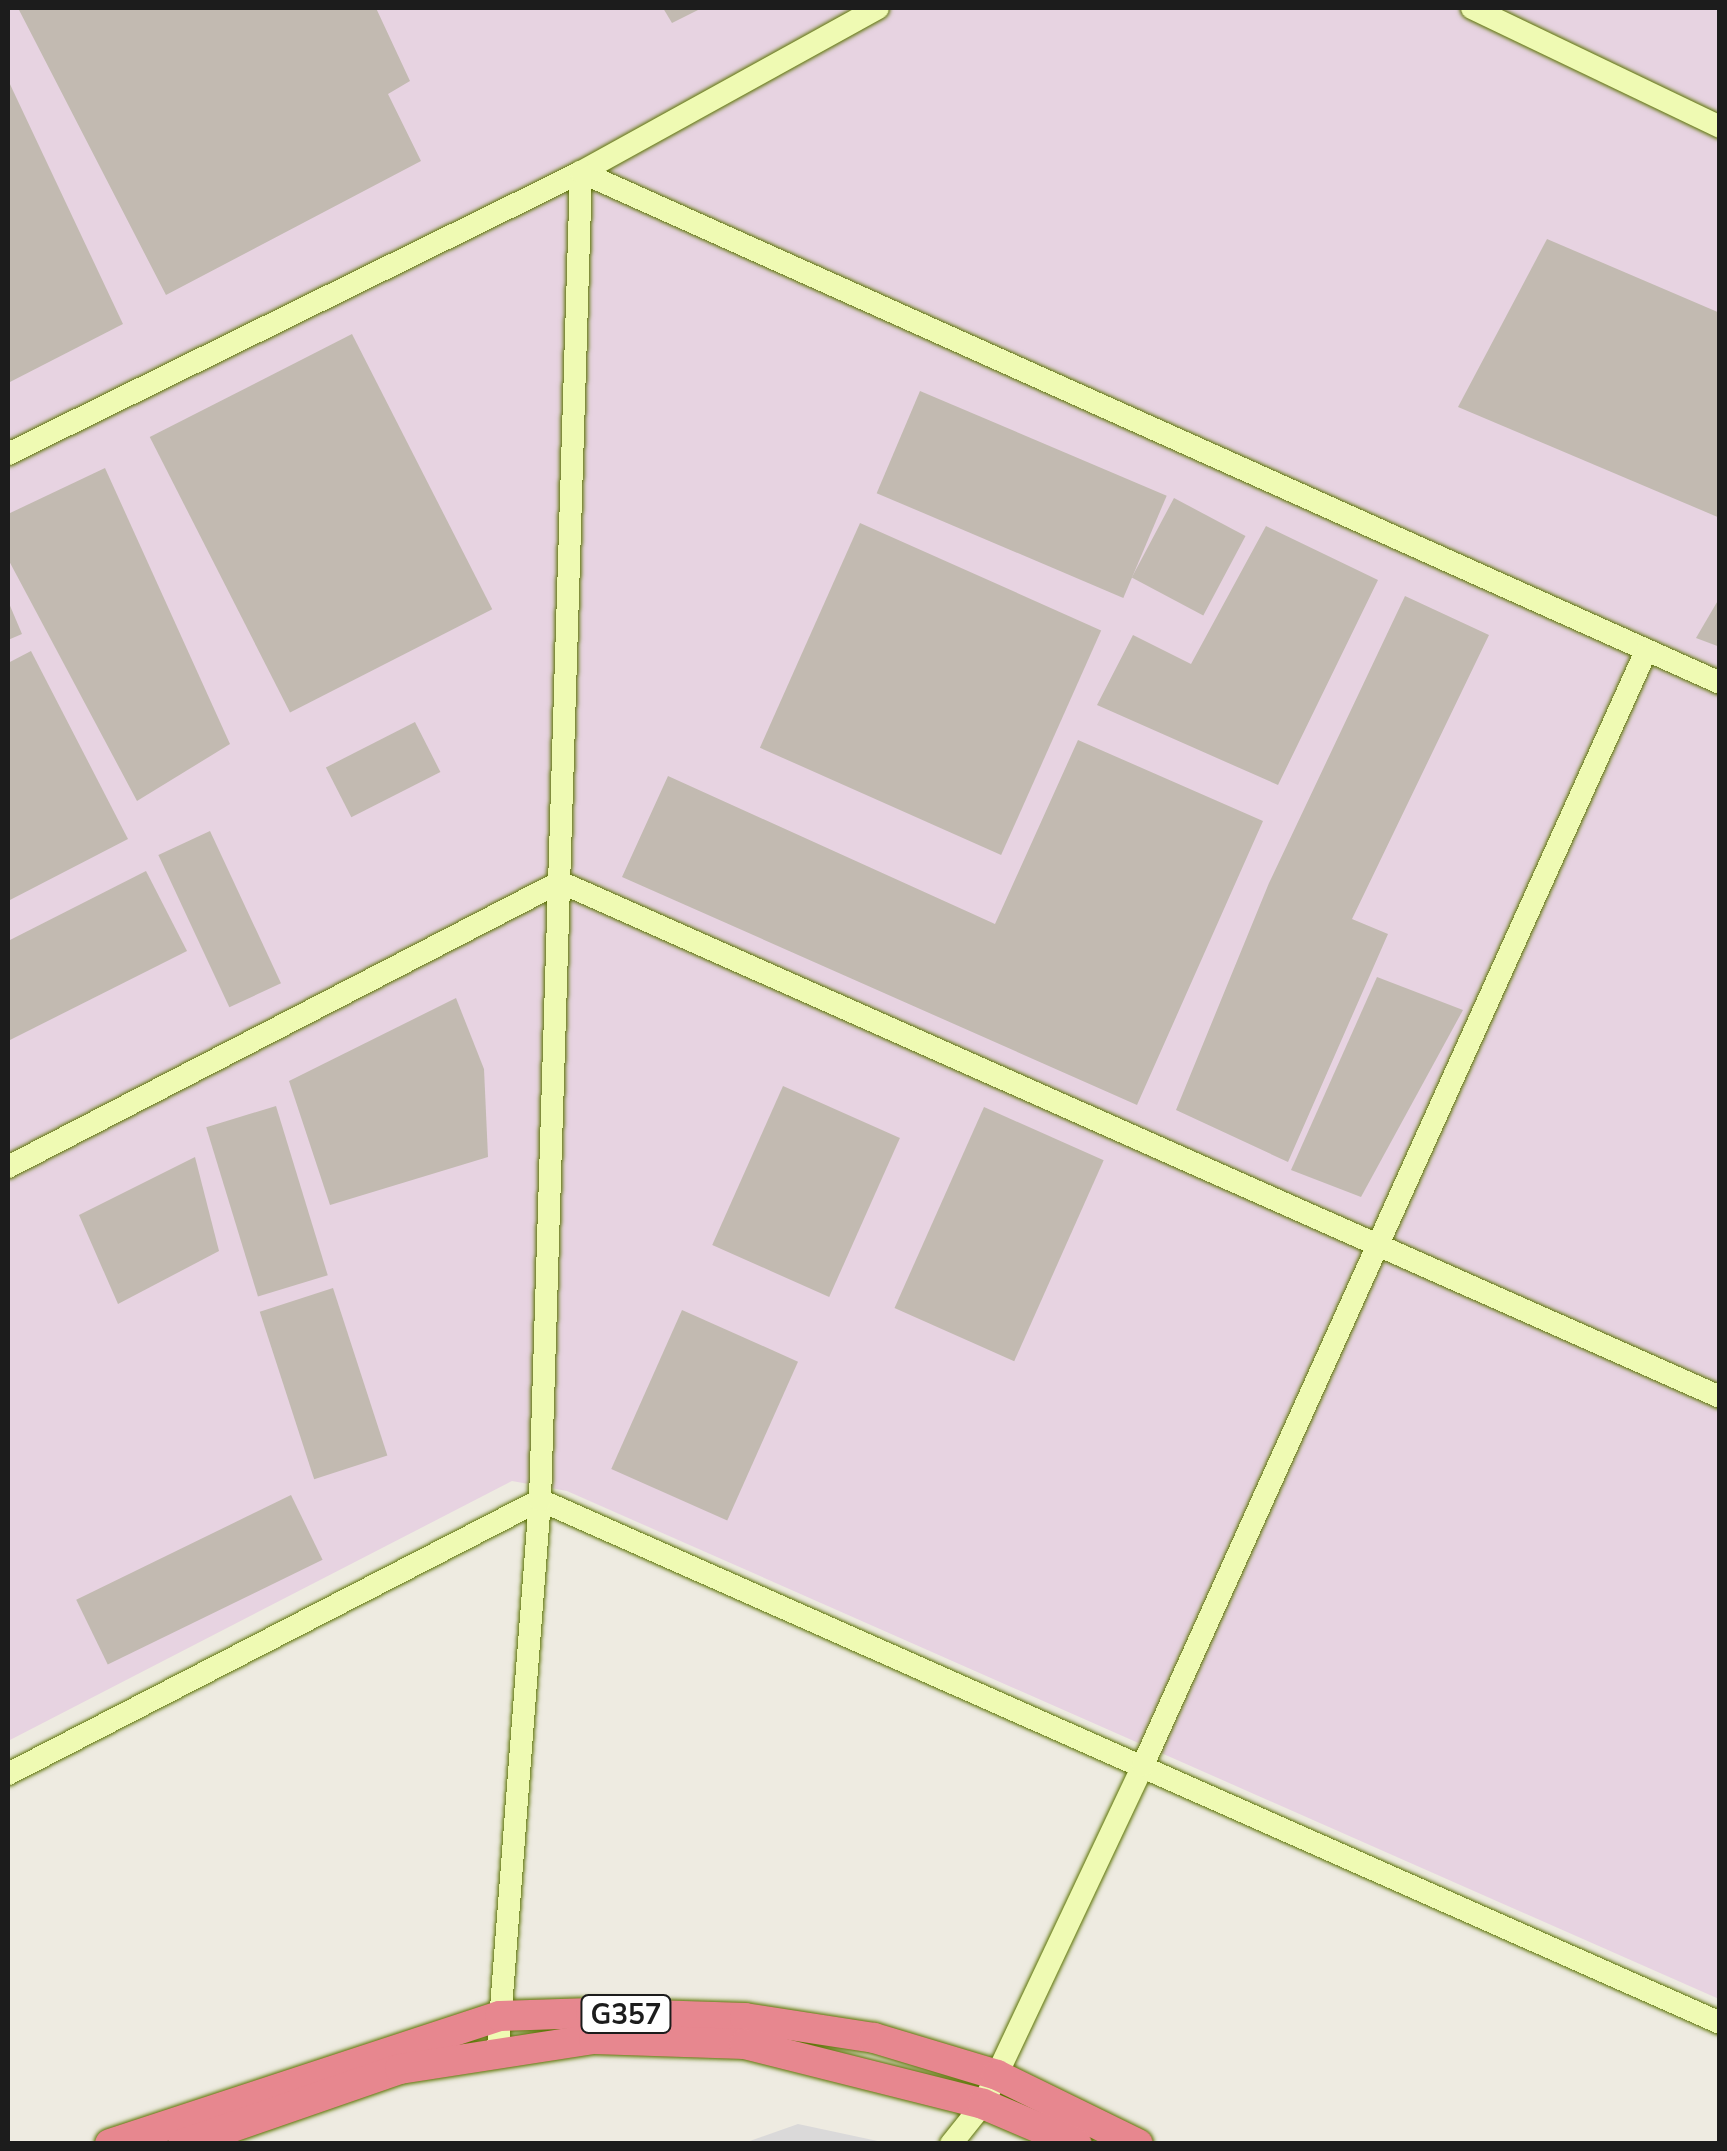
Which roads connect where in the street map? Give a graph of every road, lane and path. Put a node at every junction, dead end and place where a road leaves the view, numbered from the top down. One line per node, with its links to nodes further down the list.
1 (878, 8): 4 (street)
2 (1472, 8): 3 (street)
3 (1720, 127)
4 (582, 172): 5 (street); 6 (street); 8 (street)
5 (8, 454)
6 (1646, 652): 7 (street); 10 (street)
7 (1720, 683)
8 (560, 882): 9 (street); 10 (street); 12 (street)
9 (8, 1167)
10 (1380, 1247): 11 (street); 13 (street)
11 (1720, 1397)
12 (540, 1500): 13 (street); 14 (street); 15 (street)
13 (1144, 1765): 16 (street); 18 (street)
14 (8, 1774)
15 (500, 2016): 17 (street); 18 (highway, G357); 20 (highway, G357)
16 (1720, 2023)
17 (498, 2048): 19 (highway, G357); 21 (highway, G357)
18 (996, 2075): 19 (street); 24 (highway, G357)
19 (983, 2104): 22 (street); 23 (highway, G357)
20 (110, 2144)
21 (183, 2144)
22 (951, 2144)
23 (1077, 2144)
24 (1138, 2144)

